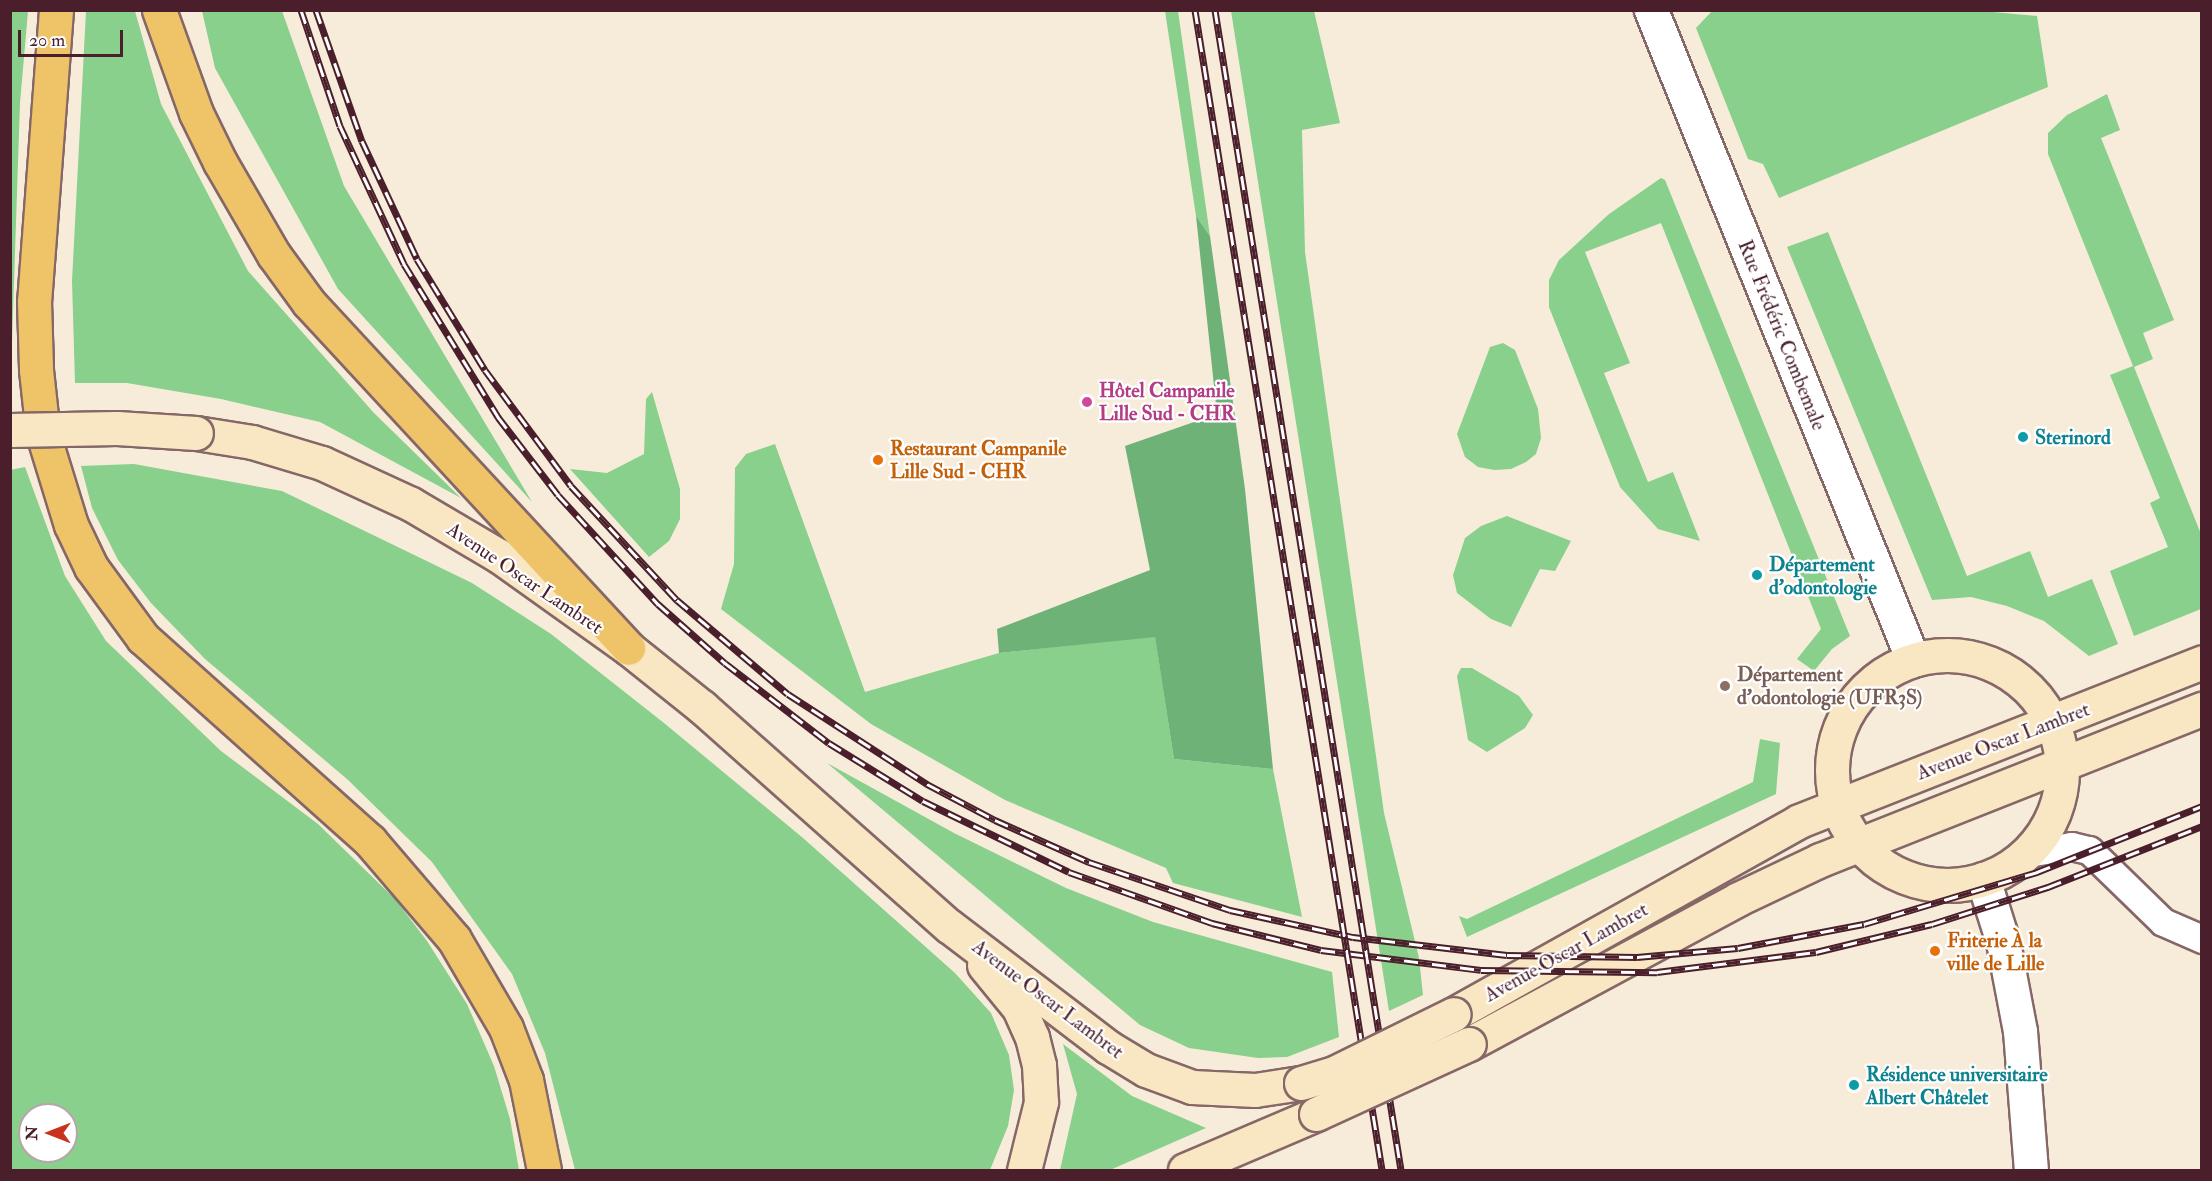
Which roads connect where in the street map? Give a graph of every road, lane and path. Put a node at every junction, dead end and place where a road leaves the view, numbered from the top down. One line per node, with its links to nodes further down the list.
1 (56, 10): 17 (highway)
2 (159, 10): 5 (highway)
3 (1651, 10): 6 (street, Rue Frédéric Combemale)
4 (10, 430): 5 (main road, Avenue Oscar Lambret, bridge)
5 (628, 648): 15 (main road, Avenue Oscar Lambret)
6 (1913, 660): 9 (main road); 11 (main road)
7 (2202, 662): 9 (main road, Avenue Oscar Lambret)
8 (2202, 708): 10 (main road, Avenue Oscar Lambret)
9 (2052, 722): 10 (main road); 11 (main road, Avenue Oscar Lambret)
10 (2062, 763): 12 (main road, Avenue Oscar Lambret); 13 (main road)
11 (1837, 804): 12 (main road); 15 (main road, Avenue Oscar Lambret, bridge)
12 (1858, 843): 14 (main road); 19 (main road, Avenue Oscar Lambret, bridge)
13 (2027, 853): 14 (main road); 16 (street)
14 (1983, 879): 20 (street)
15 (949, 926): 18 (main road, Avenue Oscar Lambret)
16 (2202, 939)
17 (544, 1170)
18 (1024, 1170)
19 (1185, 1170)
20 (2031, 1170)

